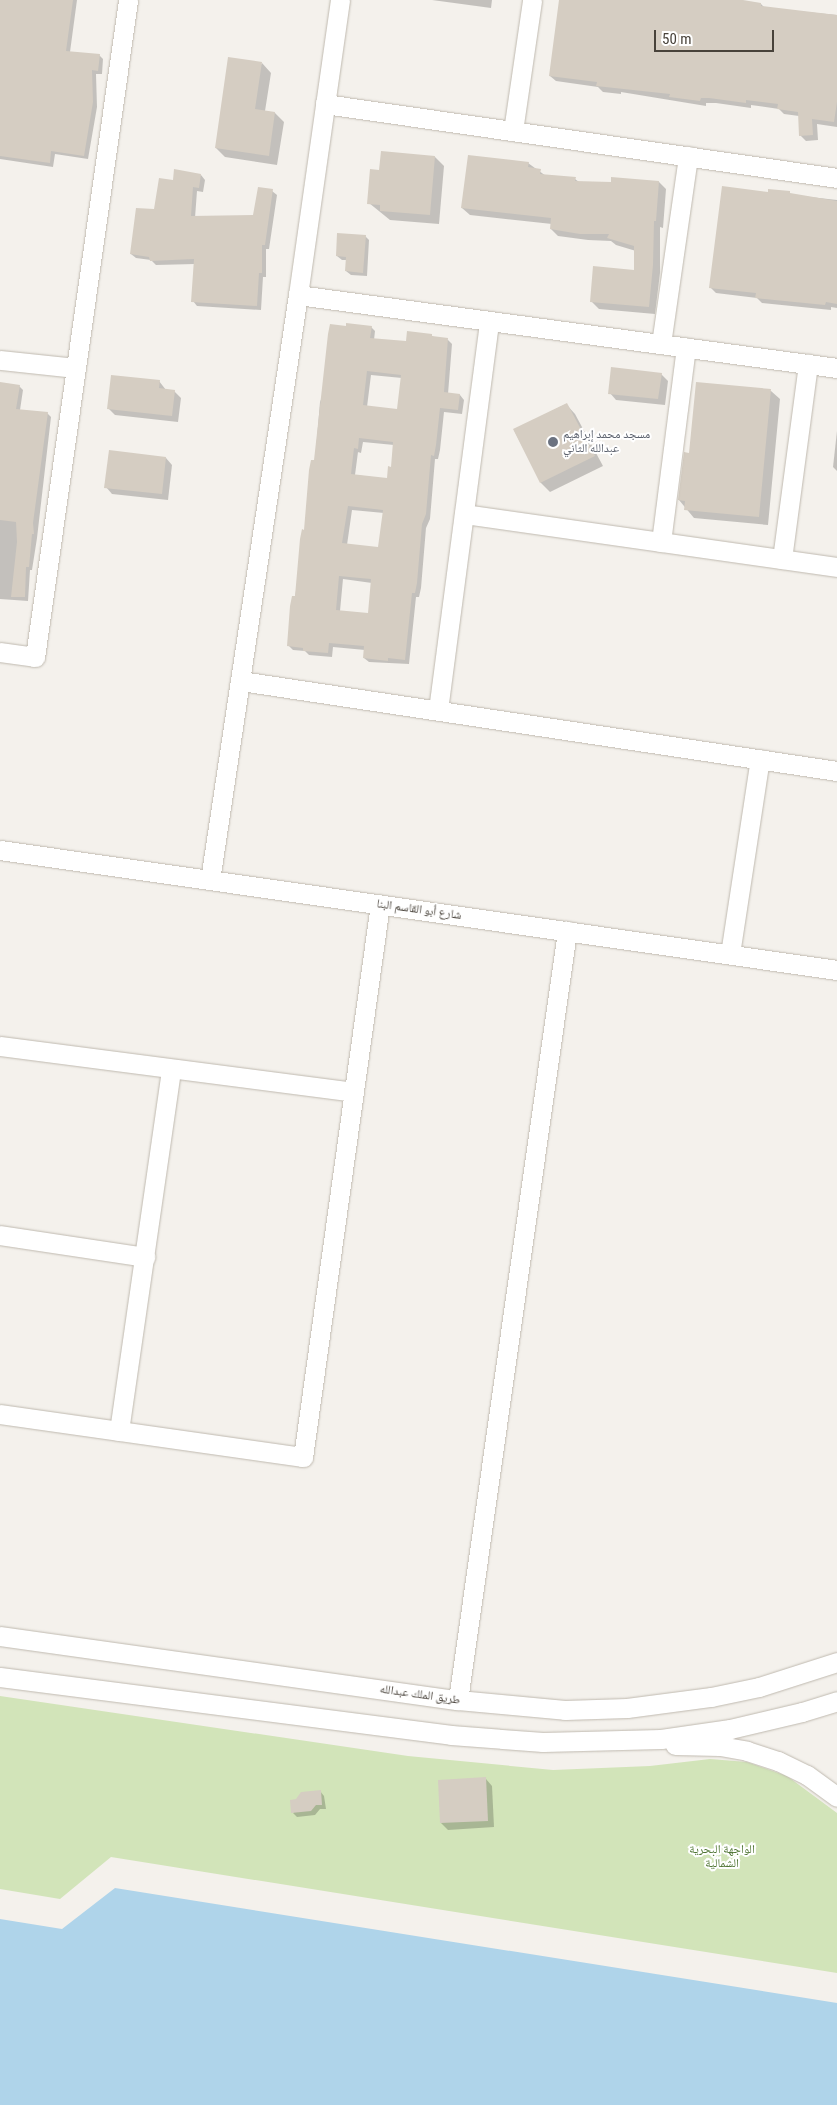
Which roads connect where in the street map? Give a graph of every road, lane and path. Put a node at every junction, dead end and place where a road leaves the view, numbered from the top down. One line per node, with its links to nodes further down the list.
1 (128, 0): 14 (street)
2 (340, 0): 4 (street)
3 (532, 0): 5 (street)
4 (325, 104): 5 (street); 8 (street)
5 (513, 131): 6 (street)
6 (688, 156): 7 (street); 10 (street)
7 (837, 178)
8 (298, 295): 9 (street); 21 (street)
9 (489, 321): 10 (street); 16 (street)
10 (661, 344): 11 (street)
11 (686, 348): 13 (street); 17 (street)
12 (0, 360): 14 (street)
13 (808, 364): 15 (street); 18 (street)
14 (76, 368): 20 (street)
15 (837, 368)
16 (464, 514): 17 (street); 22 (street)
17 (661, 542): 18 (street)
18 (782, 559): 19 (street)
19 (837, 567)
20 (0, 652)
21 (241, 681): 22 (street); 26 (street)
22 (438, 710): 23 (street)
23 (760, 759): 24 (street); 29 (street)
24 (837, 771)
25 (0, 850): 26 (street, شارع أبو القاسم البنا)
26 (210, 880): 27 (street, شارع أبو القاسم البنا)
27 (380, 904): 28 (street, شارع أبو القاسم البنا); 33 (street)
28 (568, 931): 29 (street, شارع أبو القاسم البنا); 41 (street)
29 (730, 954): 30 (street, شارع أبو القاسم البنا)
30 (837, 970)
31 (0, 1046): 32 (street)
32 (171, 1070): 33 (street); 35 (street)
33 (352, 1092): 37 (street)
34 (0, 1235): 35 (street)
35 (145, 1257): 37 (street)
36 (0, 1414): 37 (street)
37 (119, 1431)
38 (0, 1636): 41 (street, طريق الملك عبدالله)
39 (837, 1662): 41 (street, طريق الملك عبدالله)
40 (0, 1677): 43 (street)
41 (458, 1700)
42 (837, 1700): 43 (street)
43 (621, 1741): 44 (street)
44 (837, 1797)

